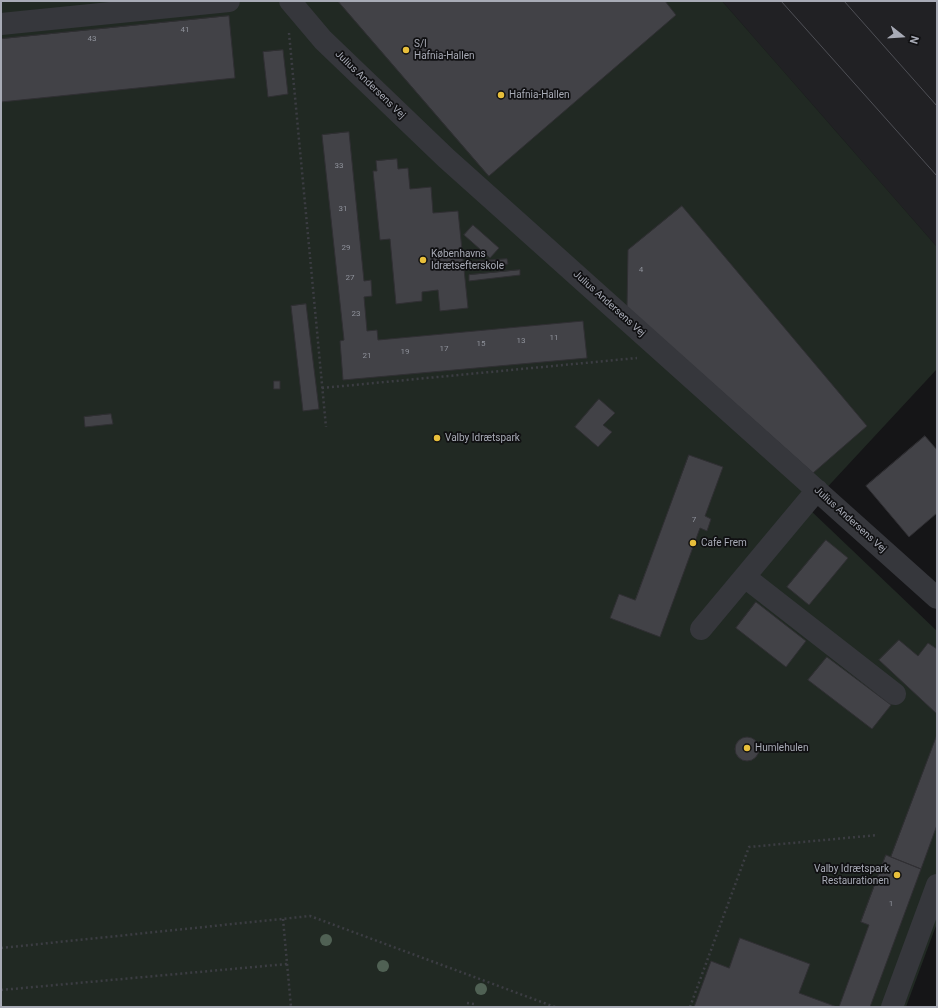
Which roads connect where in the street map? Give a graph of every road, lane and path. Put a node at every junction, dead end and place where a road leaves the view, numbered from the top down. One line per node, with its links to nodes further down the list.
1 (229, 1): 3 (street)
2 (290, 1): 5 (street, Julius Andersens Vej)
3 (1, 24)
4 (289, 33): 6 (path)
5 (667, 356): 6 (path); 8 (street, Julius Andersens Vej)
6 (322, 388): 7 (path)
7 (326, 427)
8 (817, 490): 9 (street); 10 (street, Julius Andersens Vej)
9 (745, 577): 11 (street); 12 (street)
10 (937, 598)
11 (701, 629)
12 (895, 694)
13 (878, 835): 23 (path)
14 (937, 885): 24 (street)
15 (283, 919): 16 (path); 17 (path); 22 (path)
16 (1, 948)
17 (287, 964): 18 (path); 21 (path)
18 (1, 990)
19 (467, 1003): 20 (path)
20 (474, 1004)
21 (291, 1007)
22 (556, 1007)
23 (690, 1007)
24 (892, 1007)

